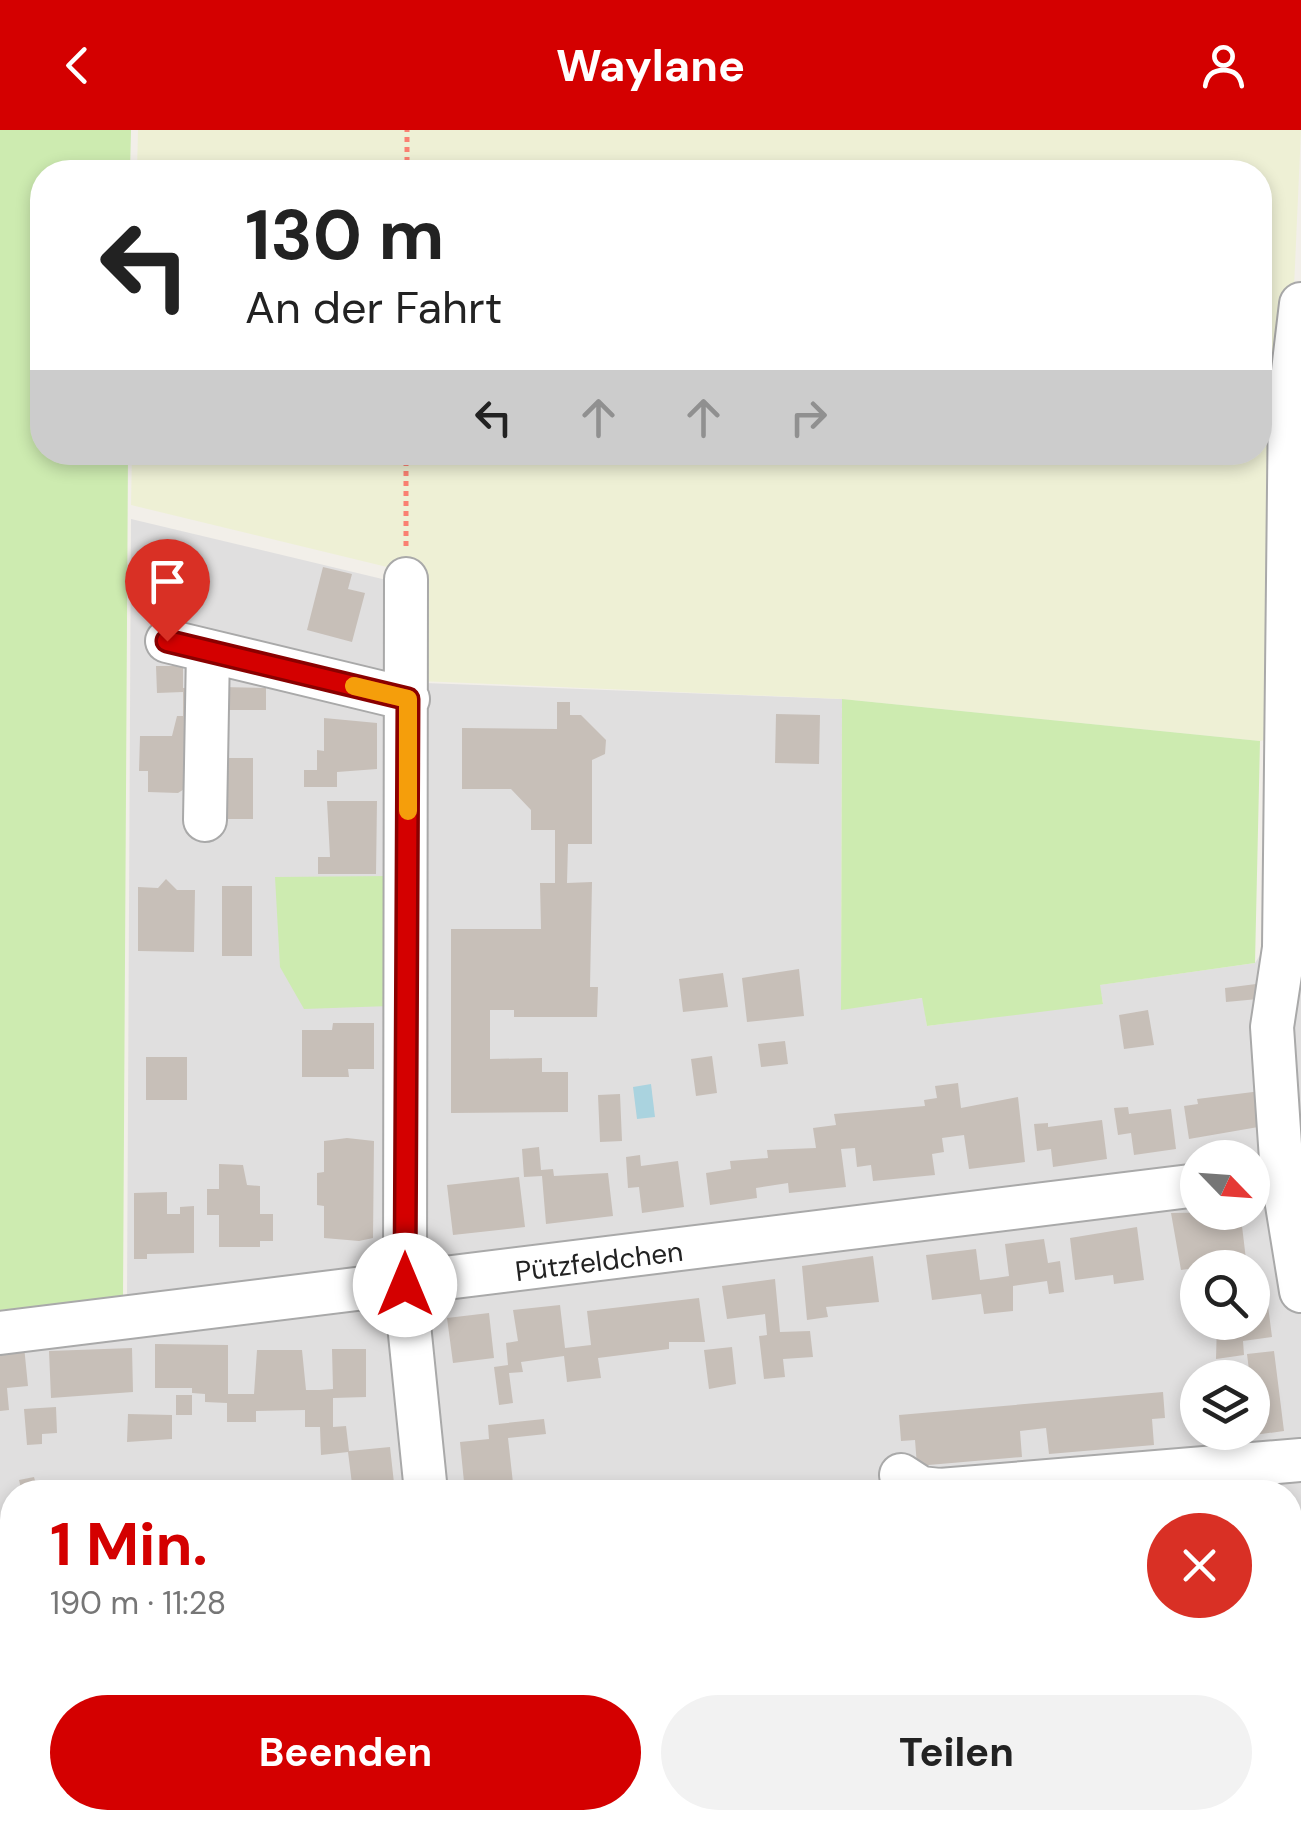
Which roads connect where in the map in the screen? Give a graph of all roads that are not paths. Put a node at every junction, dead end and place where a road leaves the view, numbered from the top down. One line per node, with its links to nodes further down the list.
1 (1301, 304): 7 (street)
2 (406, 580): 5 (street)
3 (167, 641): 4 (street)
4 (208, 651): 5 (street); 6 (street)
5 (408, 699): 10 (street)
6 (205, 820)
7 (1269, 1140)
8 (1270, 1183): 11 (street)
9 (1180, 1187): 10 (street, Pützfeldchen)
10 (405, 1285): 12 (street, Pützfeldchen); 15 (street)
11 (1301, 1292)
12 (0, 1332)
13 (1301, 1460): 17 (street)
14 (901, 1475): 16 (street)
15 (425, 1480)
16 (909, 1480)
17 (1060, 1480)

